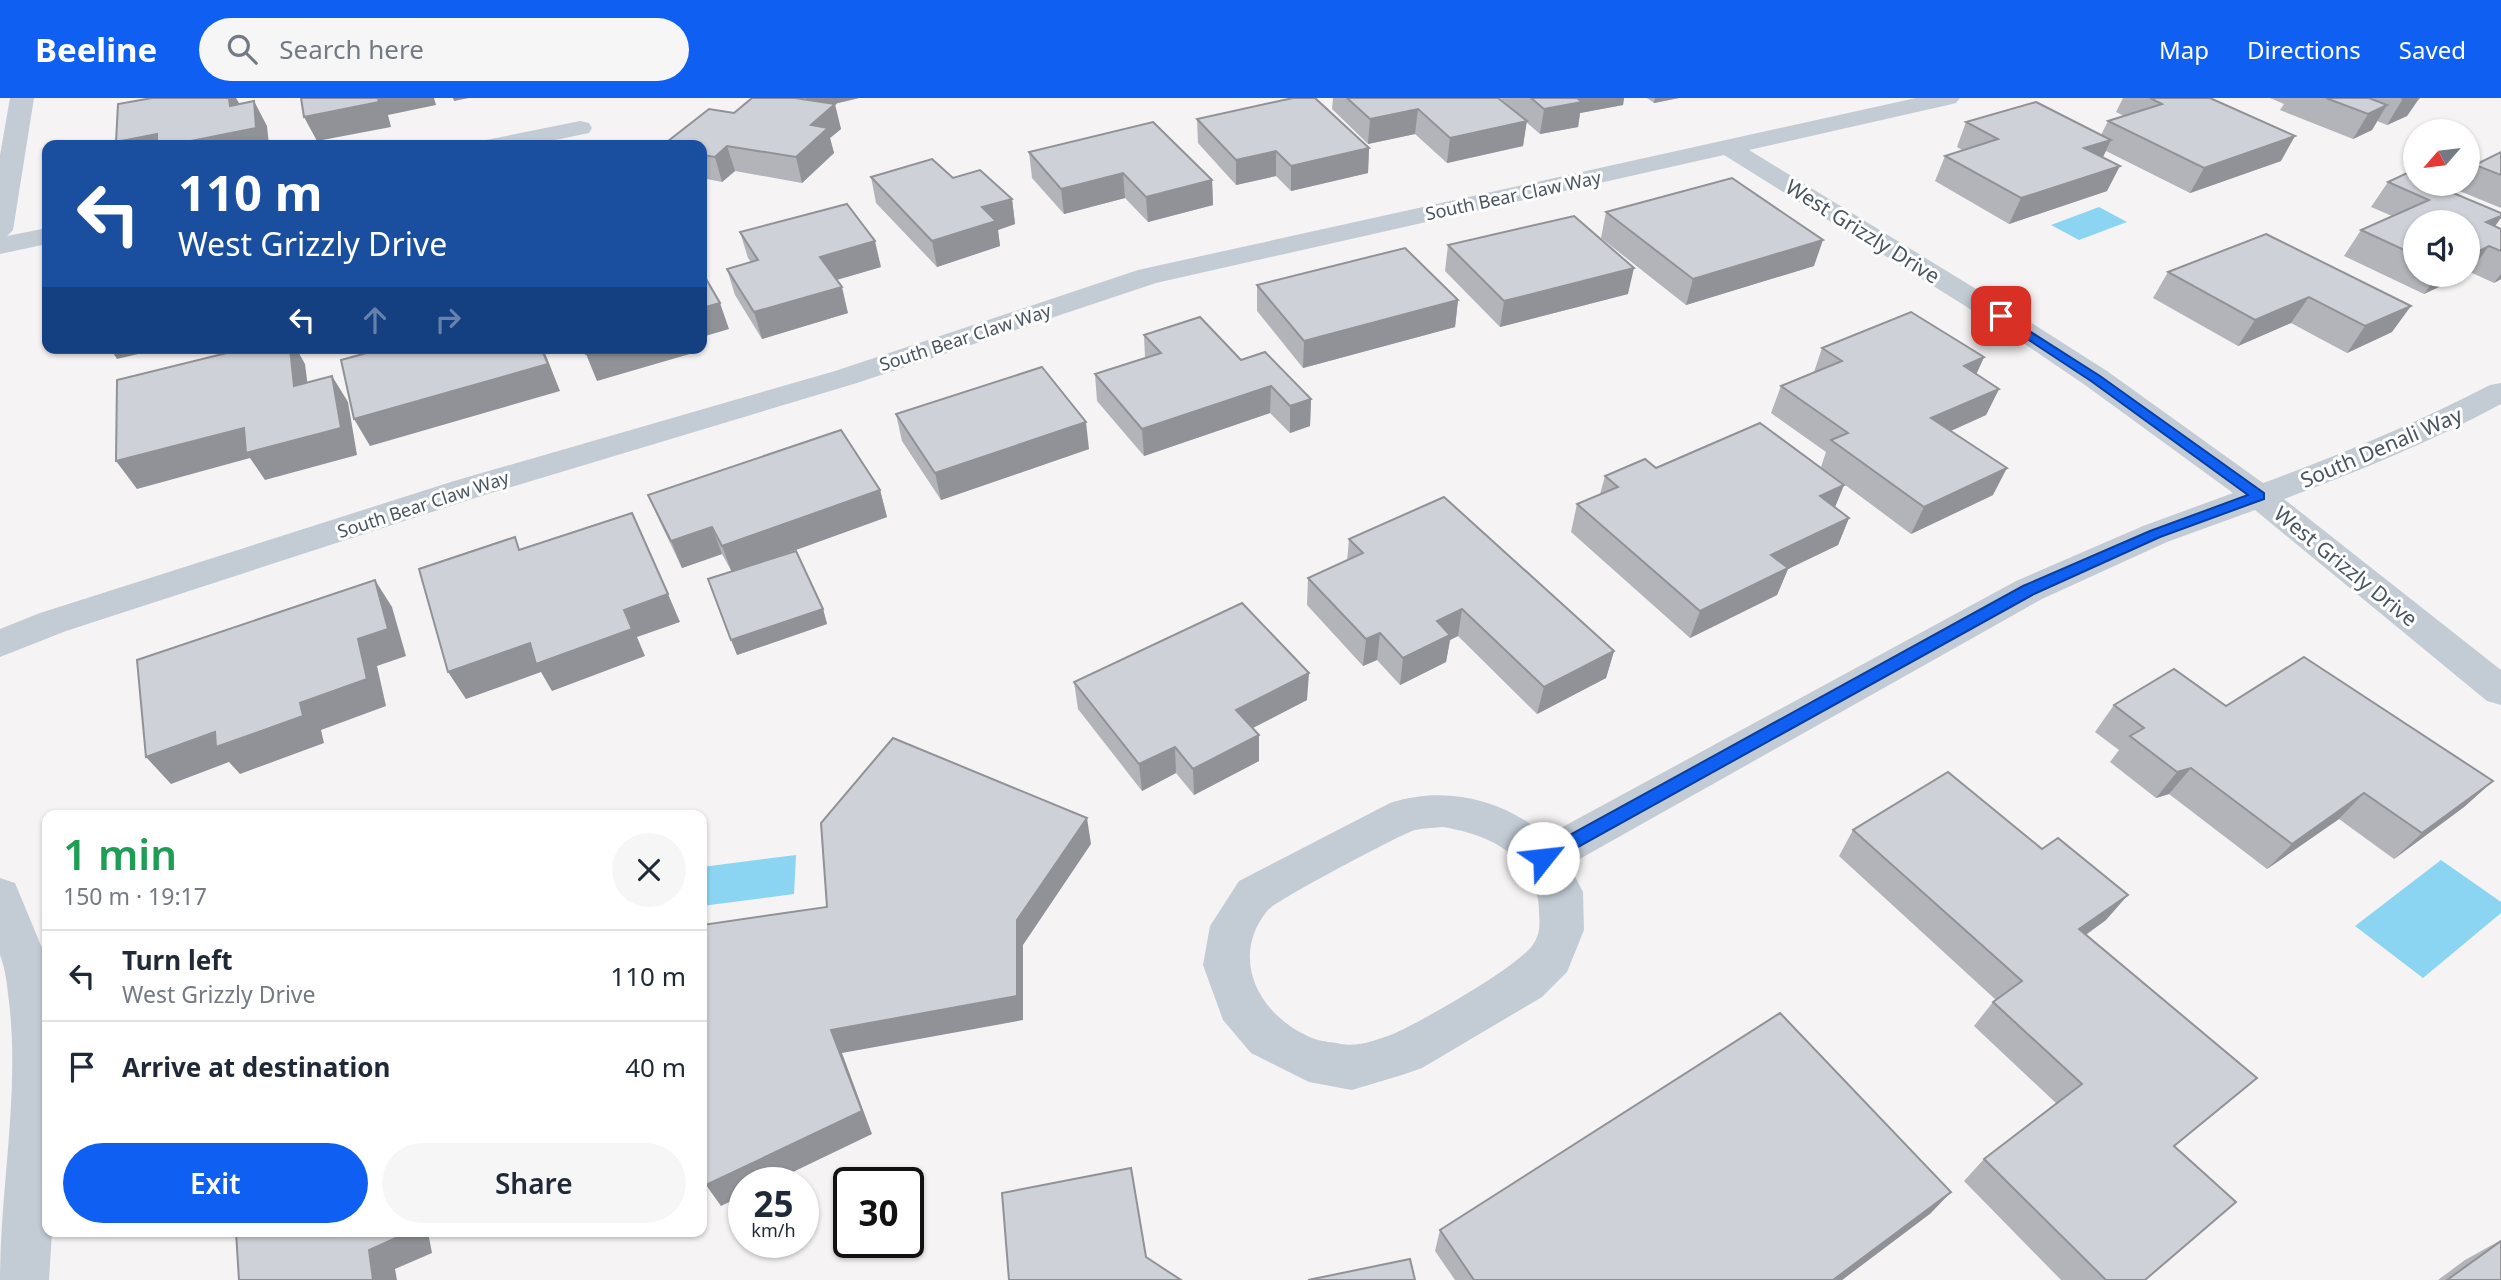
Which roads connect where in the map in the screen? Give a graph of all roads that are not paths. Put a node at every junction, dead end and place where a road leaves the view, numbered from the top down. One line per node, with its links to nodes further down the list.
1 (22, 98): 6 (street)
2 (1948, 98): 5 (street, South Bear Claw Way)
3 (580, 128): 4 (street)
4 (520, 140)
5 (1730, 148): 10 (street, West Grizzly Drive); 11 (street, South Bear Claw Way)
6 (0, 230)
7 (42, 237): 8 (street)
8 (0, 246)
9 (2501, 392): 10 (street, South Denali Way)
10 (2259, 496): 12 (street, West Grizzly Drive); 13 (street, South Denali Way)
11 (0, 644)
12 (2501, 691)
13 (1543, 858): 13 (street)
14 (0, 896): 15 (street)
15 (22, 1280)

